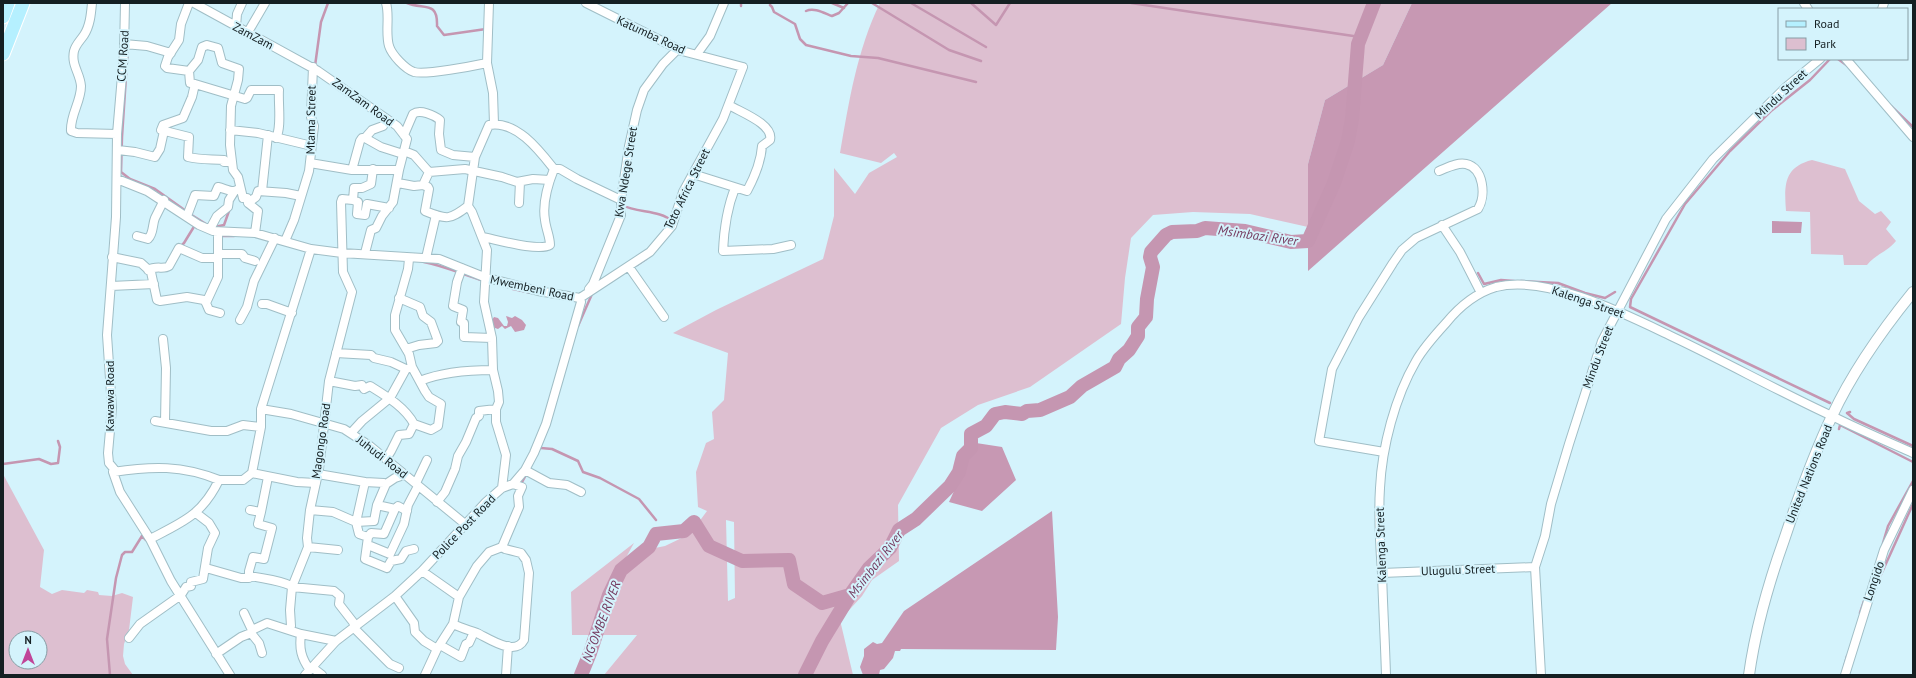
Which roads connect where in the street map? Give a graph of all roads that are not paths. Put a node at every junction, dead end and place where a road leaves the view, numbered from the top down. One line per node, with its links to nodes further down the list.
1 (8, 3): 13 (main road)
2 (23, 3): 19 (main road)
3 (92, 3): 35 (street)
4 (125, 3): 16 (street, CCM Road)
5 (189, 3): 18 (street)
6 (194, 3): 14 (street, ZamZam)
7 (242, 3): 14 (street)
8 (265, 3): 15 (street)
9 (386, 3): 23 (street)
10 (489, 3): 23 (street)
11 (586, 3): 17 (street, Katumba Road)
12 (724, 3): 20 (street)
13 (3, 17)
14 (236, 27): 15 (street, ZamZam)
15 (248, 32): 24 (street, ZamZam)
16 (124, 44): 18 (street); 30 (street, CCM Road)
17 (678, 49): 20 (street, Katumba Road); 65 (street, Kwa Ndege Street)
18 (171, 53): 26 (street)
19 (3, 54)
20 (697, 54): 25 (street, Katumba Road)
21 (1819, 60): 101 (street, Mindu Street)
22 (1847, 60): 38 (street)
23 (487, 63): 32 (street)
24 (313, 67): 31 (street, ZamZam Road); 40 (street, Mtama Street)
25 (743, 67): 29 (street, Toto Africa Street)
26 (189, 71): 27 (street); 28 (street)
27 (195, 84): 28 (street); 34 (street)
28 (232, 96): 33 (street); 37 (street)
29 (729, 105): 53 (street, Toto Africa Street); 59 (street)
30 (119, 108): 35 (street, Kawawa Road)
31 (386, 120): 36 (street, ZamZam Road); 39 (street)
32 (494, 124): 43 (street); 47 (street)
33 (230, 130): 37 (street); 44 (street)
34 (164, 131): 41 (street); 44 (street)
35 (117, 134): 41 (street, Kawawa Road)
36 (404, 135): 42 (street, ZamZam Road); 43 (street)
37 (272, 136): 40 (street); 61 (street)
38 (1913, 137)
39 (365, 138): 42 (street); 48 (street)
40 (312, 146): 45 (street, Mtama Street)
41 (118, 150): 54 (street, Kawawa Road)
42 (403, 152): 49 (street, ZamZam Road); 52 (street)
43 (475, 157): 50 (street)
44 (232, 162): 60 (street)
45 (310, 163): 48 (street); 62 (street, Mtama Street)
46 (372, 169): 48 (street); 49 (street); 64 (street)
47 (554, 169): 55 (street); 65 (street)
48 (352, 170)
49 (399, 170): 57 (street, ZamZam Road)
50 (472, 170): 52 (street); 56 (street); 68 (street)
51 (1439, 171): 72 (street)
52 (429, 172): 58 (street)
53 (693, 174): 59 (street); 89 (street, Toto Africa Street)
54 (117, 179): 63 (street); 85 (street, Kawawa Road)
55 (550, 180): 56 (street); 77 (street)
56 (520, 182): 67 (street)
57 (398, 183): 58 (street); 69 (street, ZamZam Road)
58 (423, 185): 70 (street)
59 (735, 188): 80 (street)
60 (237, 189): 66 (street); 71 (street); 73 (street)
61 (262, 191): 62 (street); 66 (street)
62 (301, 196): 79 (street, Mtama Street)
63 (164, 200): 71 (street); 76 (street)
64 (352, 200): 69 (street); 82 (street, Magongo Road)
65 (621, 200): 98 (street, Kwa Ndege Street)
66 (248, 203): 75 (street)
67 (519, 203)
68 (468, 206): 70 (street); 77 (street)
69 (389, 208): 83 (street, ZamZam Road)
70 (436, 215): 86 (street)
71 (187, 216): 73 (street)
72 (1442, 225): 96 (street); 124 (street)
73 (210, 229): 74 (street)
74 (218, 232): 75 (street, Mwembeni Road); 84 (street)
75 (255, 232): 78 (street, Mwembeni Road)
76 (138, 236)
77 (484, 237): 92 (street)
78 (275, 238): 79 (street, Mwembeni Road); 105 (street)
79 (285, 242): 81 (street, Mwembeni Road)
80 (791, 245)
81 (311, 249): 82 (street, Mwembeni Road); 103 (street)
82 (342, 253): 83 (street, Mwembeni Road); 109 (street, Magongo Road)
83 (365, 253): 87 (street, Mwembeni Road)
84 (218, 256): 88 (street); 91 (street); 99 (street)
85 (112, 257): 91 (street); 94 (street, Kawawa Road)
86 (426, 258): 87 (street, Mwembeni Road); 90 (street, Mwembeni Road)
87 (409, 259): 97 (street)
88 (255, 262)
89 (628, 267): 98 (street, Toto Africa Street); 104 (street)
90 (462, 268): 92 (street, Mwembeni Road); 106 (street)
91 (148, 270): 93 (street)
92 (484, 277): 98 (street, Mwembeni Road); 106 (street)
93 (154, 284): 94 (street); 99 (street)
94 (111, 286): 129 (street, Kawawa Road)
95 (1913, 292): 117 (street, United Nations Road)
96 (1481, 293): 101 (street, Kalenga Street); 124 (street, Kalenga Street)
97 (399, 298): 108 (street); 108 (street)
98 (580, 298): 128 (street, Police Post Road)
99 (206, 303): 102 (street)
100 (262, 304): 103 (street)
101 (1617, 310): 117 (street, Kalenga Street); 158 (street, Mindu Street)
102 (220, 313)
103 (292, 313): 115 (street)
104 (664, 317)
105 (240, 320)
106 (492, 338): 111 (street)
107 (163, 339): 119 (street)
108 (406, 349): 110 (street)
109 (336, 353): 110 (street); 112 (street, Magongo Road)
110 (409, 368): 113 (street); 114 (street)
111 (493, 370): 113 (street); 116 (street)
112 (329, 381): 114 (street); 120 (street, Magongo Road)
113 (420, 381): 121 (street)
114 (390, 398): 121 (street); 123 (street)
115 (261, 409): 120 (street, Juhudi Road); 122 (street)
116 (496, 409): 139 (street); 142 (street)
117 (1832, 416): 125 (street, Kalenga Street); 188 (street, United Nations Road)
118 (155, 420): 119 (street)
119 (164, 422): 122 (street)
120 (325, 424): 123 (street, Juhudi Road); 133 (street, Magongo Road)
121 (414, 424): 126 (street)
122 (261, 427): 130 (street)
123 (351, 434): 126 (street, Juhudi Road)
124 (1384, 452): 161 (street, Kalenga Street)
125 (1913, 453)
126 (386, 459): 131 (street, Juhudi Road)
127 (427, 460): 137 (street)
128 (525, 470): 138 (street, Police Post Road); 141 (street)
129 (113, 472): 134 (street); 152 (street, Kawawa Road)
130 (252, 473): 132 (street); 134 (street)
131 (404, 475): 136 (street); 137 (street, Juhudi Road)
132 (268, 477): 133 (street); 148 (street)
133 (317, 479): 135 (street); 145 (street, Magongo Road)
134 (219, 480): 149 (street)
135 (365, 482): 136 (street); 150 (street)
136 (386, 484): 143 (street)
137 (417, 484): 142 (street, Juhudi Road); 147 (street)
138 (513, 484): 139 (street, Police Post Road); 155 (street)
139 (502, 488): 151 (street, Police Post Road)
140 (1913, 490): 189 (street, Longido)
141 (582, 492)
142 (437, 502): 151 (street, Juhudi Road)
143 (378, 505): 146 (street); 150 (street)
144 (250, 510): 148 (street)
145 (310, 510): 150 (street); 154 (street, Magongo Road)
146 (395, 510): 147 (street); 153 (street)
147 (407, 511): 153 (street)
148 (261, 512): 162 (street)
149 (196, 513): 152 (street); 159 (street)
150 (356, 522): 153 (street)
151 (465, 524): 160 (street, Police Post Road)
152 (150, 539): 164 (street, Kawawa Road)
153 (368, 541): 156 (street)
154 (308, 547): 157 (street); 163 (street, Magongo Road)
155 (502, 547): 166 (street); 176 (street)
156 (414, 549)
157 (338, 550)
158 (1535, 567): 161 (street, Ulugulu Street); 187 (street, Mindu Street)
159 (206, 568): 162 (street); 164 (street)
160 (422, 571): 165 (street, Police Post Road); 166 (street)
161 (1382, 573): 186 (street, Kalenga Street)
162 (249, 576): 163 (street)
163 (292, 587): 169 (street); 170 (street, Magongo Road)
164 (181, 595): 174 (street); 179 (street, Kawawa Road)
165 (395, 596): 169 (street, Police Post Road); 177 (street)
166 (459, 597): 168 (street)
167 (244, 613): 171 (street)
168 (453, 624): 172 (street); 177 (street)
169 (354, 627): 175 (street, Police Post Road); 180 (street)
170 (289, 629): 171 (street); 173 (street)
171 (251, 631): 178 (street); 179 (street)
172 (474, 632): 176 (street); 177 (street)
173 (301, 634): 175 (street); 181 (street)
174 (129, 638)
175 (336, 641): 181 (street, Police Post Road)
176 (508, 646): 185 (street)
177 (438, 647): 184 (street)
178 (262, 653)
179 (216, 654): 182 (street, Kawawa Road)
180 (399, 668)
181 (309, 671): 183 (street)
182 (230, 675)
183 (322, 675)
184 (425, 675)
185 (506, 675)
186 (1386, 675)
187 (1541, 675)
188 (1749, 675)
189 (1845, 675)

